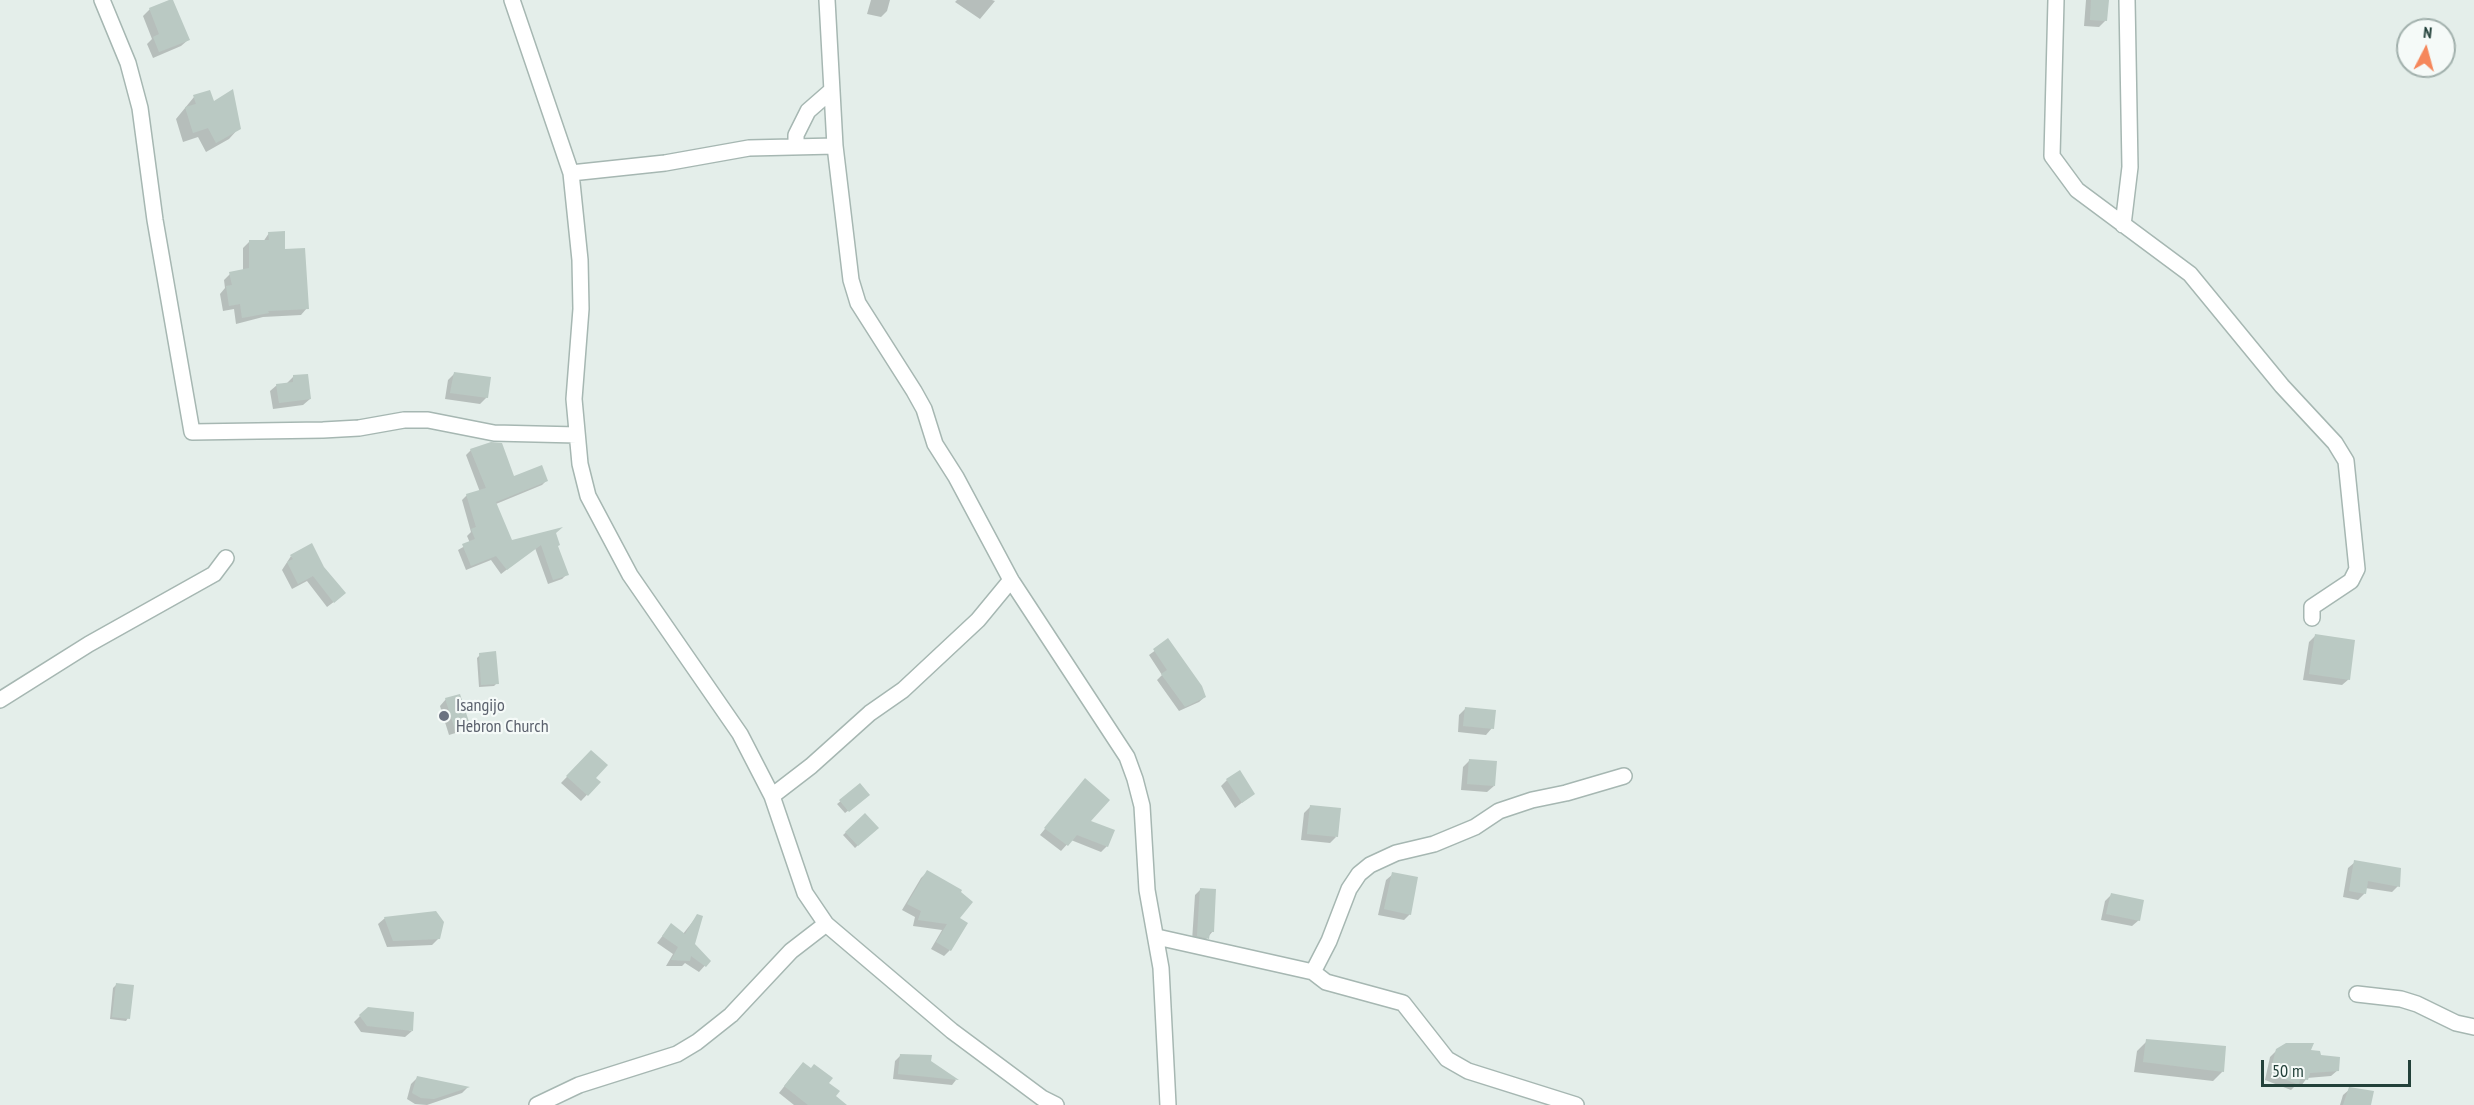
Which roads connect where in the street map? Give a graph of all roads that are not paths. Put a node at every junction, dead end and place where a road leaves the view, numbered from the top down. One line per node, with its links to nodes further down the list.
1 (102, 0): 11 (street)
2 (512, 0): 9 (street)
3 (827, 0): 6 (street)
4 (2127, 0): 10 (street)
5 (2053, 3): 10 (street)
6 (832, 90): 7 (street); 8 (street)
7 (835, 146): 8 (street); 13 (street)
8 (796, 147): 9 (street)
9 (571, 173): 11 (street)
10 (2123, 225): 14 (street)
11 (578, 435): 17 (street)
12 (226, 558): 15 (street)
13 (1011, 580): 17 (street); 19 (street)
14 (2312, 618)
15 (0, 700)
16 (1624, 776): 20 (street)
17 (772, 796): 18 (street)
18 (826, 924): 23 (street); 24 (street)
19 (1157, 936): 20 (street); 25 (street)
20 (1313, 972): 26 (street)
21 (2357, 994): 22 (street)
22 (2474, 1027)
23 (537, 1105)
24 (1056, 1105)
25 (1168, 1105)
26 (1576, 1105)

